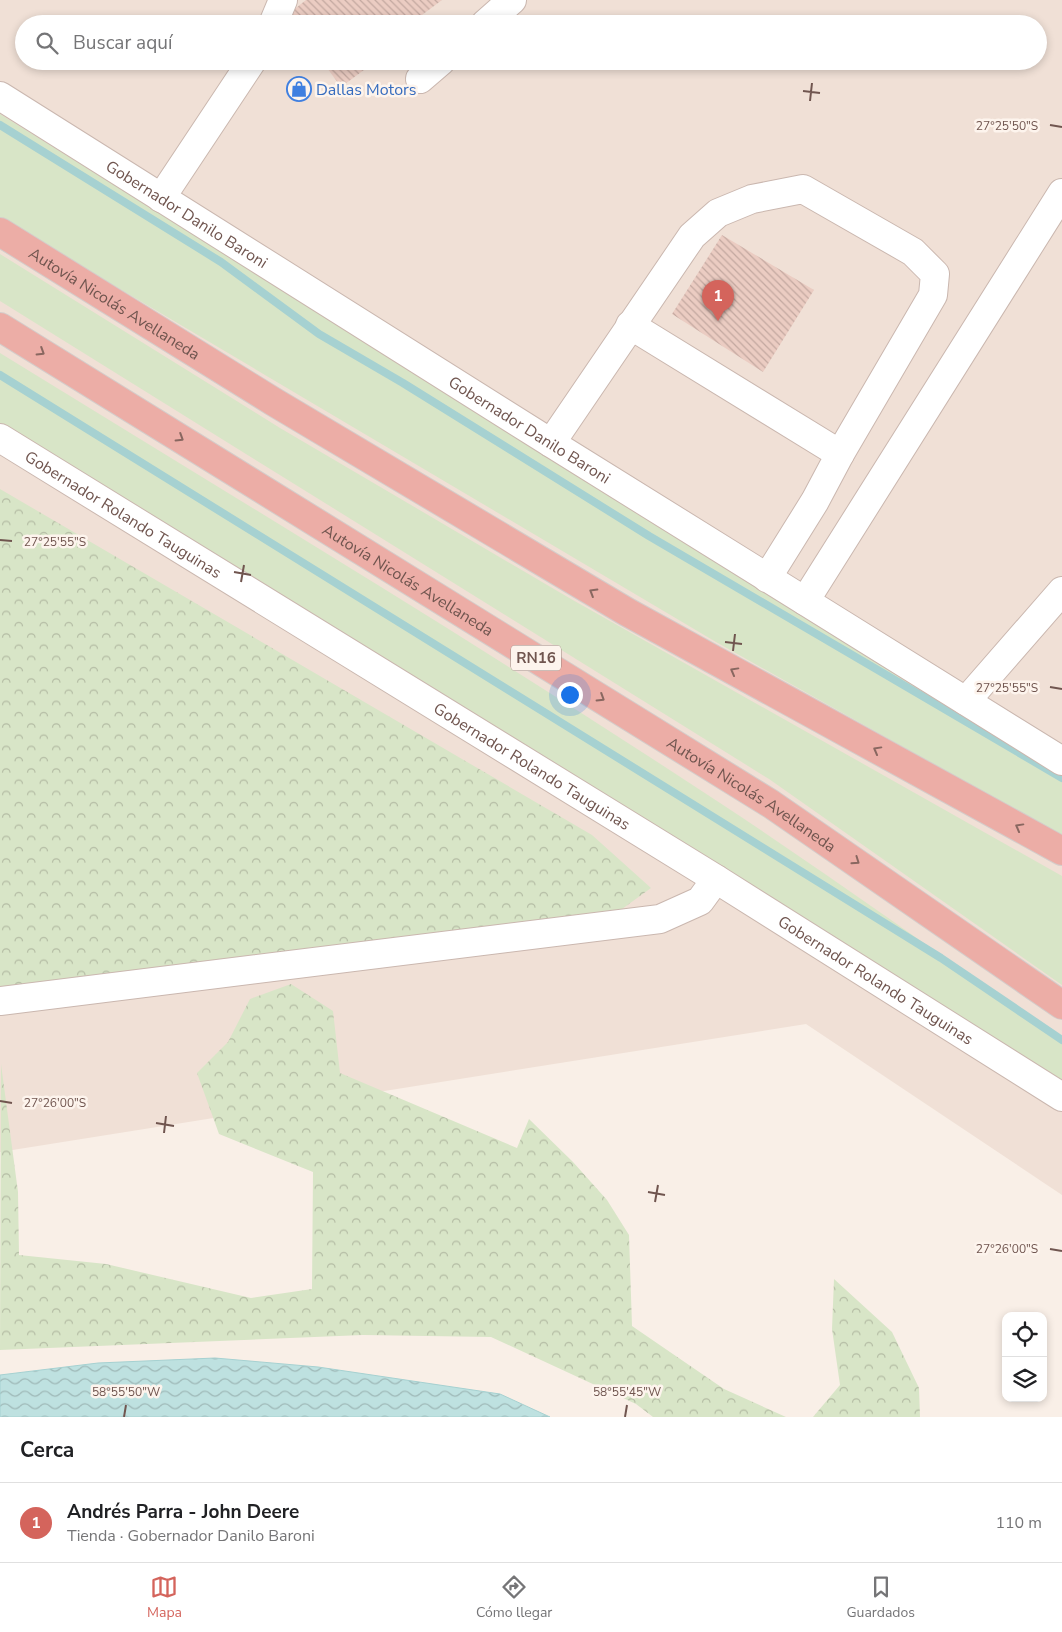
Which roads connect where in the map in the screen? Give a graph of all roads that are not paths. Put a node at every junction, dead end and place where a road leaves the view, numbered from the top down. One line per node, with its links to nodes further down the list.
1 (283, 0): 3 (street)
2 (512, 0): 4 (street)
3 (277, 15)
4 (495, 15)
5 (246, 70): 10 (street)
6 (430, 70): 7 (street)
7 (420, 79)
8 (0, 96): 10 (street, Gobernador Danilo Baroni)
9 (1062, 193): 19 (street)
10 (160, 198): 15 (street, Gobernador Danilo Baroni)
11 (0, 232): 22 (highway, Autovía Nicolás Avellaneda, one-way to 11)
12 (630, 325): 15 (street); 16 (street); 16 (street)
13 (0, 327): 25 (highway, Autovía Nicolás Avellaneda / RN16, one-way to 25)
14 (0, 438): 23 (street, Gobernador Rolando Tauguinas)
15 (551, 443): 17 (street, Gobernador Danilo Baroni)
16 (840, 454): 17 (street)
17 (767, 578): 19 (street, Gobernador Danilo Baroni)
18 (1062, 591): 20 (street)
19 (805, 601): 20 (street, Gobernador Danilo Baroni)
20 (966, 702): 21 (street, Gobernador Danilo Baroni)
21 (1062, 760)
22 (1062, 851)
23 (716, 879): 24 (street); 26 (street, Gobernador Rolando Tauguinas)
24 (0, 1001)
25 (1062, 1006)
26 (1062, 1097)

